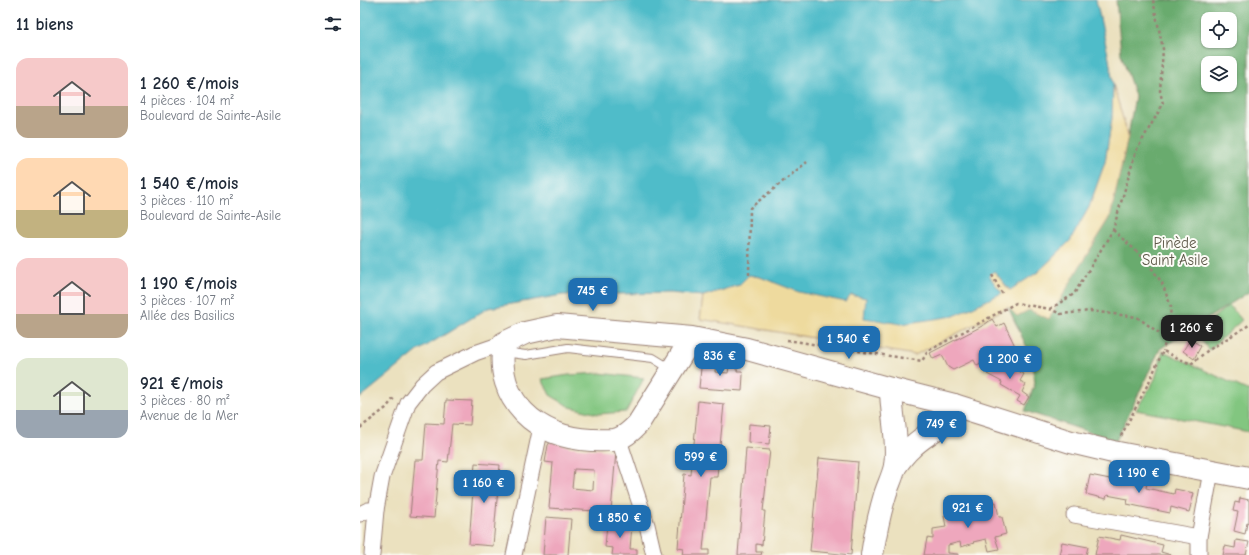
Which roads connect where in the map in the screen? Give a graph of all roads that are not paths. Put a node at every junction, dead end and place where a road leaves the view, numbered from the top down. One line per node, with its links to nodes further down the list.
1 (692, 338): 2 (street); 3 (street); 4 (street)
2 (503, 347): 3 (lane); 6 (street); 11 (street)
3 (672, 370): 7 (street)
4 (891, 389): 5 (street); 8 (street)
5 (954, 405): 8 (street); 9 (street)
6 (541, 427): 7 (street); 16 (street)
7 (619, 440): 17 (street)
8 (894, 467): 18 (street)
9 (1211, 471): 10 (street); 14 (street)
10 (1249, 478)
11 (376, 510): 12 (street); 15 (street)
12 (360, 514)
13 (1074, 514): 14 (street)
14 (1199, 537): 19 (street)
15 (372, 555)
16 (514, 555)
17 (654, 555)
18 (872, 555)
19 (1199, 555)

